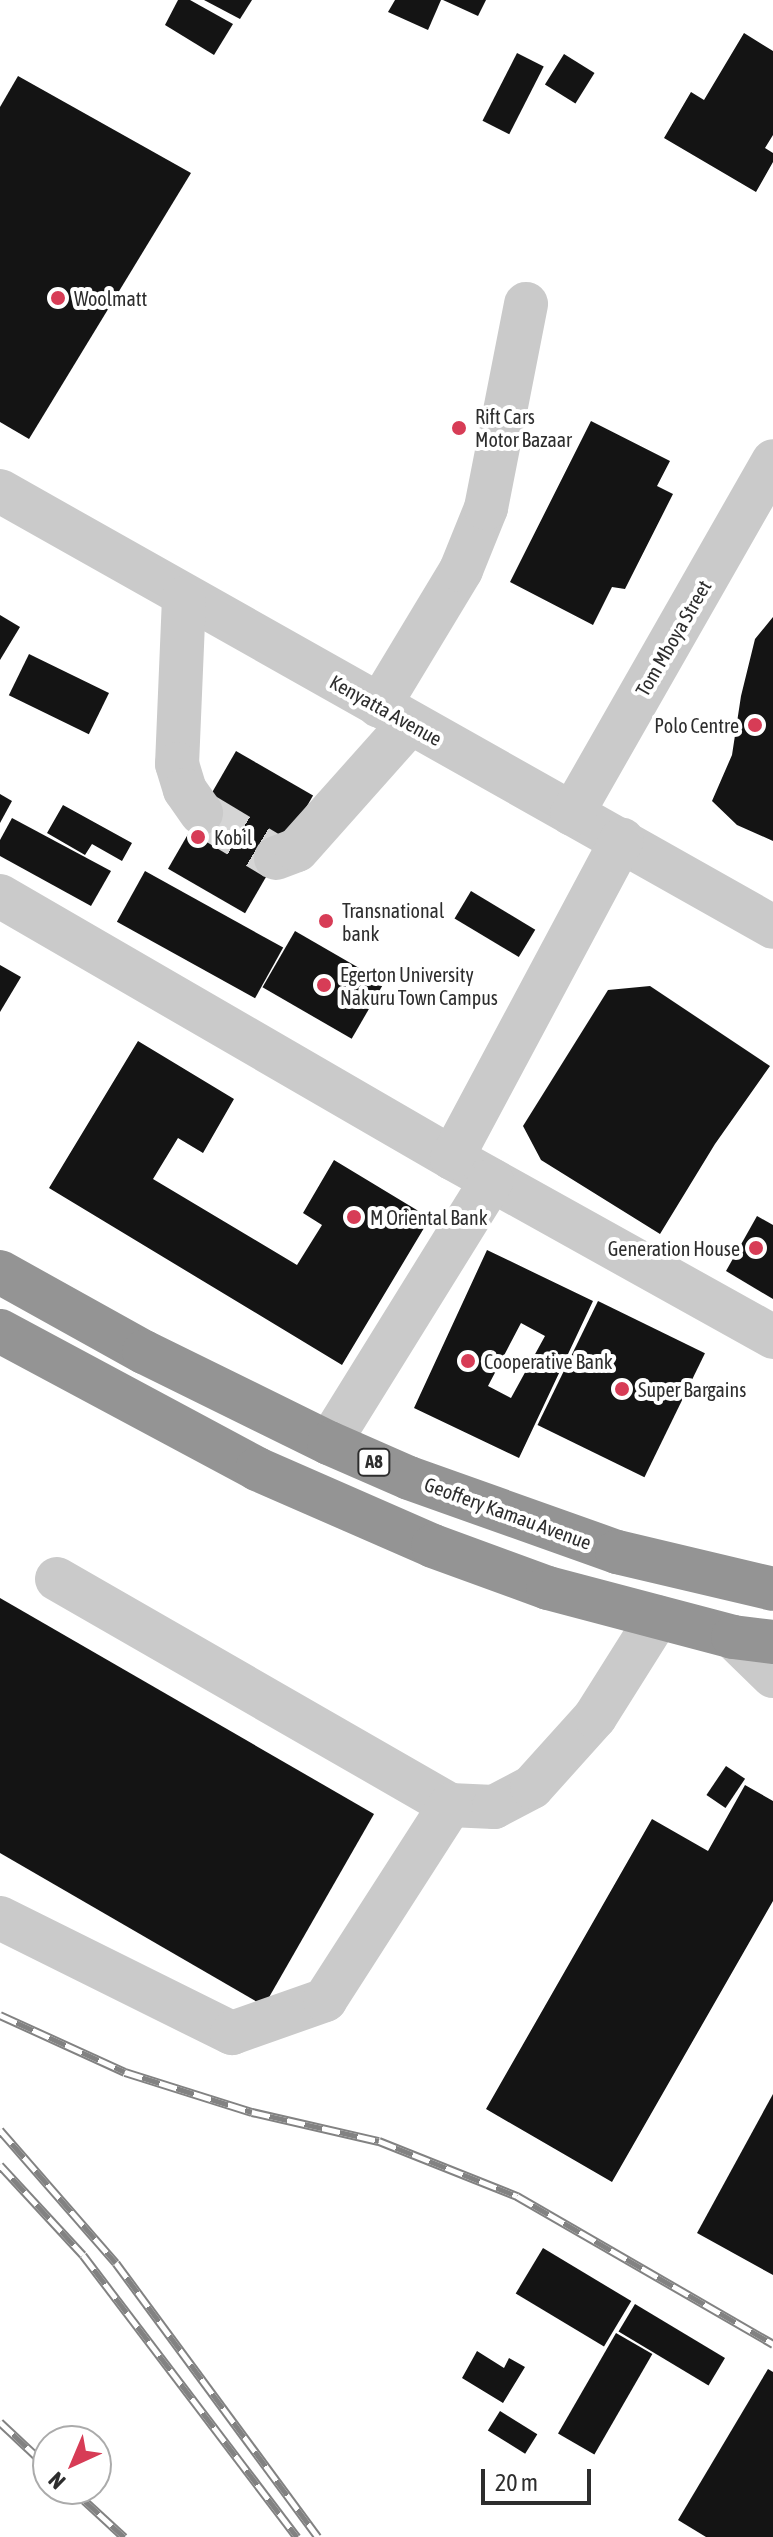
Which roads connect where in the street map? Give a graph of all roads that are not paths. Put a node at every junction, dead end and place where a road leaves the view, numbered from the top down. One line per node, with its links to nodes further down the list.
1 (526, 304): 5 (street)
2 (773, 461): 7 (street, Tom Mboya Street)
3 (0, 491): 4 (street, Kenyatta Avenue)
4 (184, 598): 5 (street, Kenyatta Avenue); 6 (street)
5 (394, 714): 7 (street, Kenyatta Avenue); 9 (street)
6 (201, 813)
7 (572, 814): 8 (street, Kenyatta Avenue)
8 (622, 840): 11 (street, Kenyatta Avenue); 12 (street)
9 (276, 858)
10 (0, 896): 12 (street)
11 (773, 927)
12 (452, 1158): 13 (street)
13 (492, 1180): 16 (street); 17 (street)
14 (0, 1272): 17 (highway, Geoffery Kamau Avenue / A8)
15 (0, 1331): 20 (highway)
16 (773, 1337)
17 (329, 1443): 19 (highway, Geoffery Kamau Avenue / A8)
18 (57, 1579): 23 (street)
19 (773, 1589)
20 (658, 1617): 21 (highway); 23 (street)
21 (753, 1640): 22 (street)
22 (773, 1676)
23 (450, 1805): 24 (street)
24 (0, 1918)

